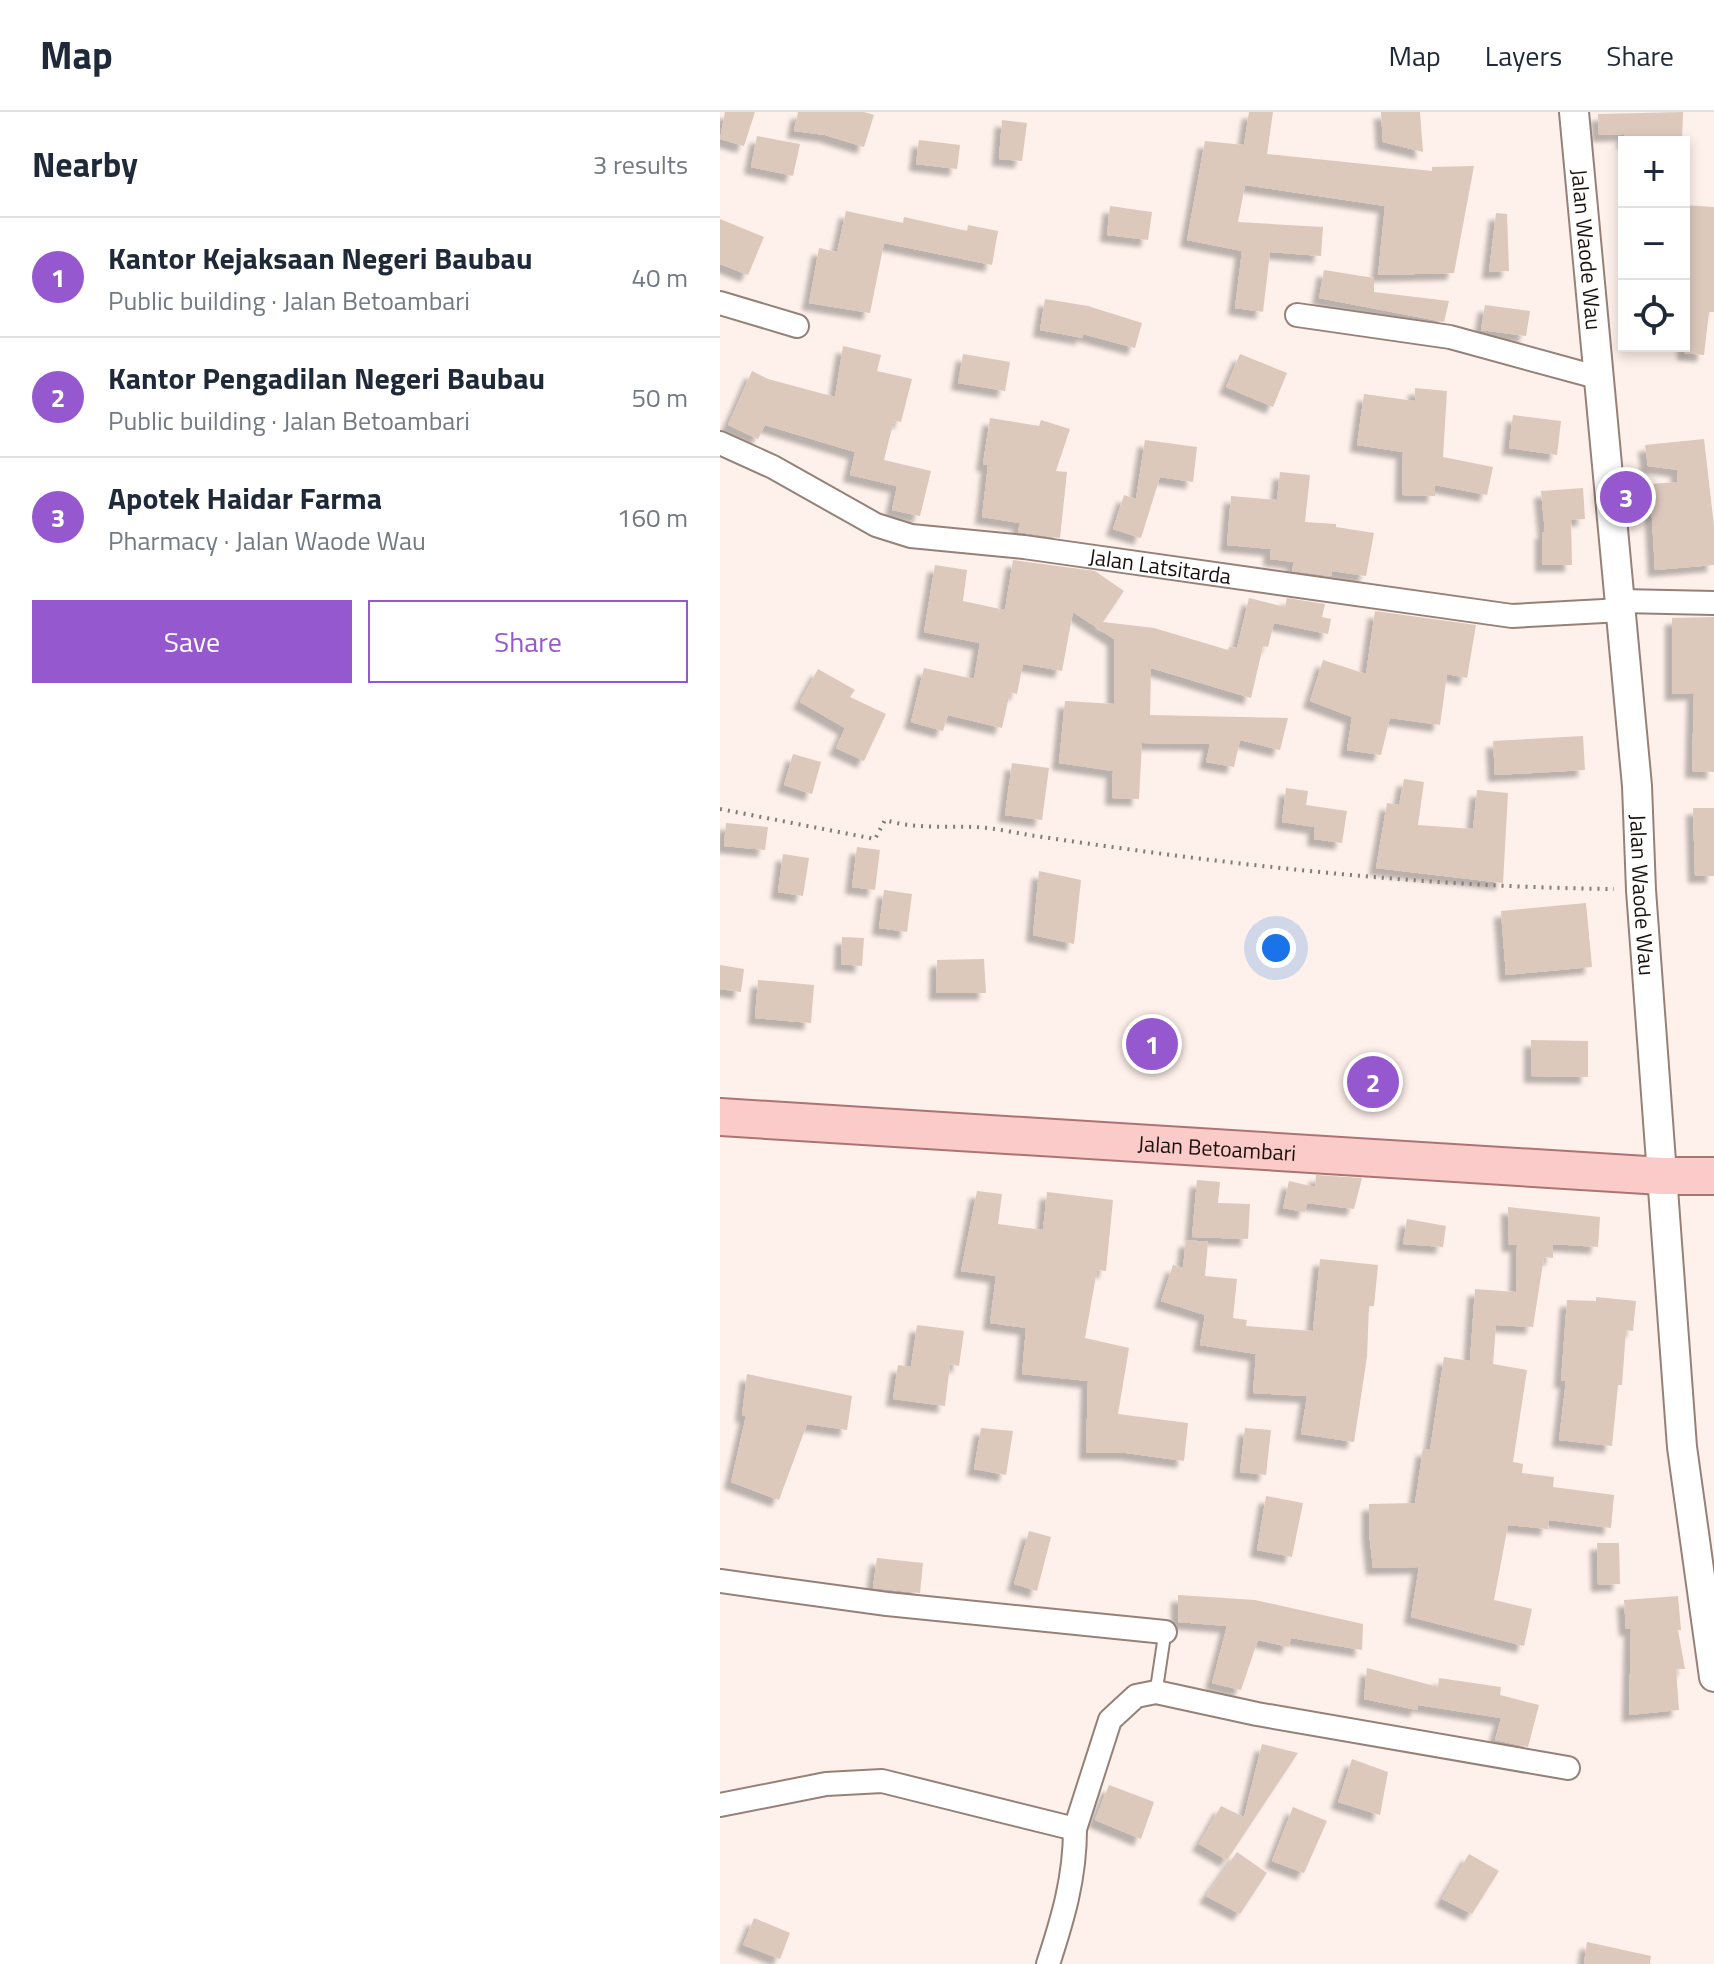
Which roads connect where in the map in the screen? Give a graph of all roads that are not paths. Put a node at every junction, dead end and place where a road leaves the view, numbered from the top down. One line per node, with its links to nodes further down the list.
1 (1574, 112): 5 (street, Jalan Waode Wau)
2 (720, 303): 4 (street)
3 (1297, 315): 5 (street)
4 (797, 326)
5 (1600, 378): 8 (street, Jalan Waode Wau)
6 (720, 443): 8 (street, Jalan Latsitarda)
7 (1714, 603): 8 (street, Jalan Latsitarda)
8 (1621, 606): 11 (street, Jalan Waode Wau)
9 (728, 1108): 11 (main road, Jalan Betoambari)
10 (1714, 1156): 11 (main road, Jalan Betoambari)
11 (1662, 1166): 12 (main road, Jalan Betoambari); 15 (street, Jalan Waode Wau)
12 (1714, 1176)
13 (720, 1581): 14 (street)
14 (1165, 1632): 16 (lane)
15 (1714, 1677)
16 (1156, 1692): 17 (street); 19 (street)
17 (1568, 1768)
18 (720, 1805): 19 (street)
19 (1075, 1829): 20 (street)
20 (1048, 1964)

